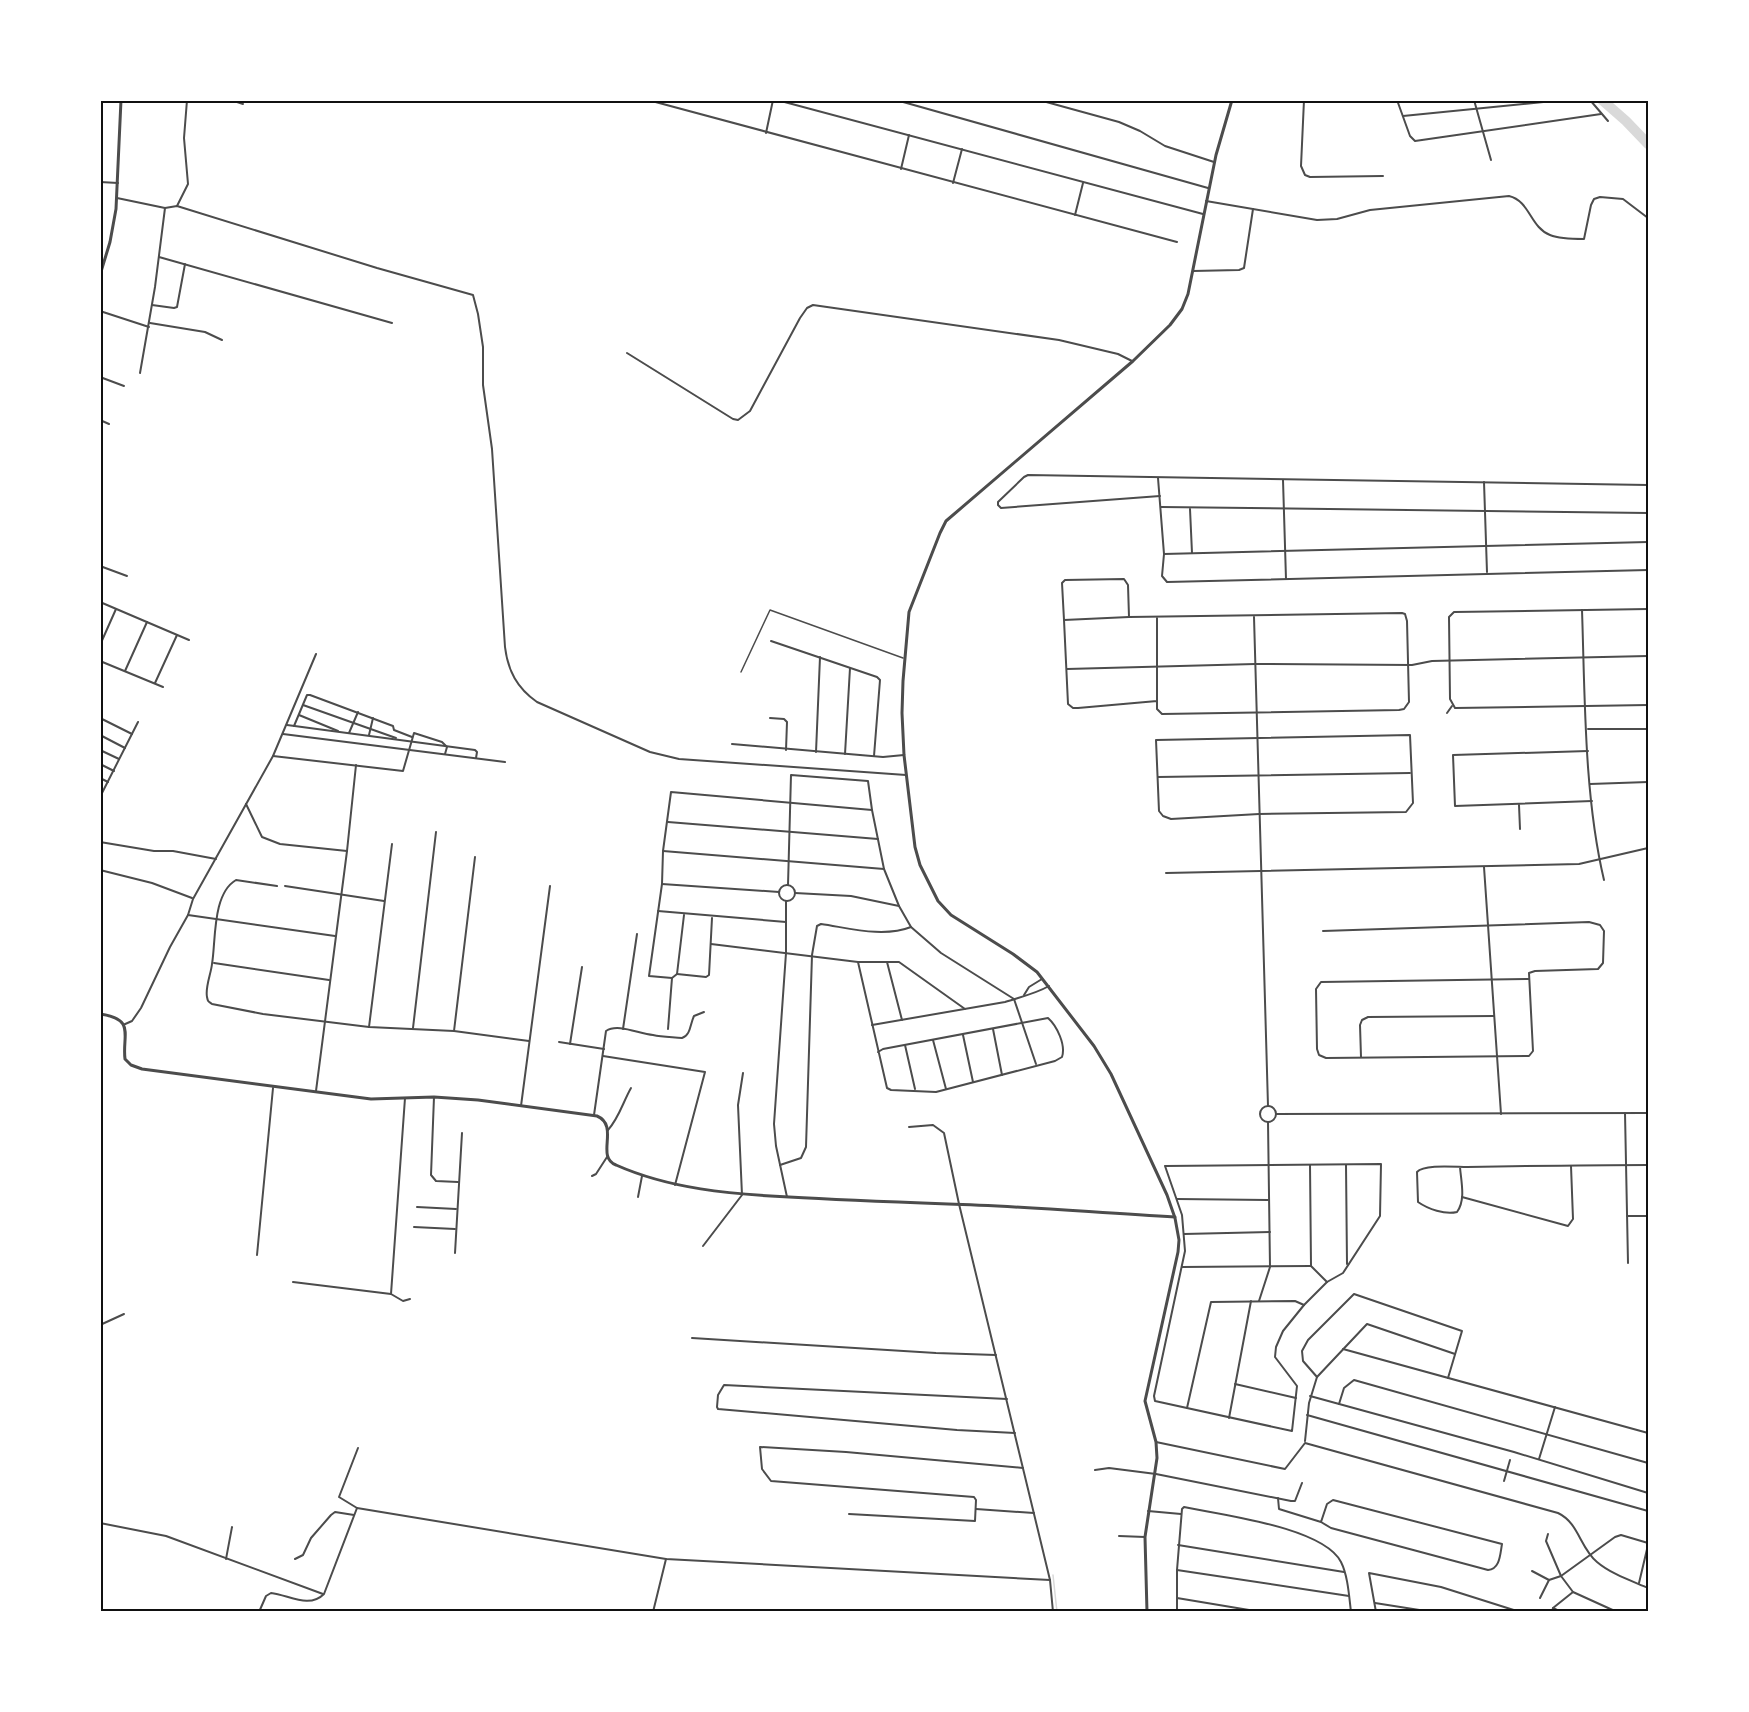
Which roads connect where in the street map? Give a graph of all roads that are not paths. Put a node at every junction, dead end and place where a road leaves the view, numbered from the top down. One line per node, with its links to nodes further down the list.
1 (122, 100): 30 (street)
2 (187, 100): 35 (street)
3 (231, 100): 15 (street)
4 (648, 100): 21 (street)
5 (775, 100): 21 (street); 22 (street)
6 (896, 100): 32 (street)
7 (1039, 100): 25 (street)
8 (1226, 100): 14 (street)
9 (1304, 100): 27 (street)
10 (1397, 100): 18 (street)
11 (1474, 100): 16 (street)
12 (1563, 100): 16 (street)
13 (1590, 100): 17 (street)
14 (1231, 101): 25 (street)
15 (243, 104)
16 (1477, 109): 18 (street); 20 (street)
17 (1601, 114): 19 (street); 20 (street)
18 (1403, 116): 20 (street)
19 (1608, 121)
20 (1483, 131): 24 (street)
21 (766, 133): 26 (street)
22 (909, 135): 23 (street); 26 (street)
23 (962, 148): 29 (street); 31 (street)
24 (1491, 160)
25 (1214, 162): 32 (street)
26 (901, 168): 31 (street)
27 (1383, 176)
28 (100, 182): 30 (street)
29 (1083, 182): 38 (street); 39 (street)
30 (118, 183): 33 (street)
31 (953, 183): 38 (street)
32 (1209, 188): 34 (street)
33 (117, 198): 36 (street); 45 (street)
34 (1206, 201): 37 (street); 39 (street)
35 (177, 206): 36 (street); 161 (street)
36 (165, 208): 42 (street)
37 (1253, 209): 40 (street); 44 (street)
38 (1075, 215): 41 (street)
39 (1204, 215): 44 (street)
40 (1648, 216)
41 (1177, 242)
42 (159, 257): 43 (street); 46 (street)
43 (185, 264): 46 (street); 48 (street)
44 (1192, 271): 52 (street)
45 (100, 275)
46 (152, 305): 49 (street)
47 (100, 310): 49 (street)
48 (392, 323)
49 (149, 325): 50 (street); 53 (street)
50 (222, 340)
51 (627, 353): 52 (street)
52 (1133, 361): 95 (street)
53 (140, 373)
54 (100, 376): 55 (street)
55 (124, 386)
56 (100, 420): 57 (street)
57 (109, 424)
58 (1158, 478): 59 (street); 62 (street); 62 (street)
59 (1283, 480): 60 (street); 65 (street)
60 (1484, 482): 61 (street); 66 (street)
61 (1648, 485)
62 (1160, 496): 63 (street)
63 (1161, 507): 64 (street); 71 (street)
64 (1190, 508): 65 (street); 72 (street)
65 (1285, 508): 66 (street); 70 (street)
66 (1485, 511): 67 (street); 69 (street)
67 (1648, 513)
68 (1648, 542): 69 (street)
69 (1486, 546): 70 (street); 75 (street)
70 (1286, 551): 72 (street); 77 (street)
71 (1164, 554): 72 (street); 77 (street)
72 (1192, 554)
73 (100, 566): 76 (street)
74 (1648, 570): 75 (street)
75 (1487, 574): 77 (street)
76 (128, 576)
77 (1286, 579)
78 (100, 602): 79 (street)
79 (116, 609): 86 (street); 90 (street)
80 (1648, 609): 81 (street)
81 (1582, 610): 94 (street); 97 (street)
82 (1254, 616): 84 (street); 98 (street); 99 (street)
83 (1129, 617): 84 (street); 85 (street); 85 (street)
84 (1157, 618): 100 (street)
85 (1064, 620): 102 (street)
86 (147, 622): 87 (street); 103 (street)
87 (177, 635): 88 (street); 105 (street)
88 (189, 640)
89 (771, 641): 93 (street)
90 (100, 645)
91 (316, 654): 121 (street)
92 (1648, 656): 94 (street)
93 (820, 657): 101 (street); 148 (street)
94 (1584, 657): 97 (street); 109 (street)
95 (905, 658): 104 (lane); 151 (street)
96 (100, 661): 103 (street)
97 (1449, 661): 98 (street); 111 (street)
98 (1408, 663): 99 (street); 113 (street)
99 (1255, 664): 100 (street); 113 (street)
100 (1158, 667): 102 (street); 107 (street)
101 (850, 668): 150 (street); 153 (street)
102 (1067, 669): 107 (street)
103 (125, 671): 105 (street)
104 (741, 672)
105 (155, 683): 106 (street)
106 (164, 687)
107 (1157, 701): 113 (street)
108 (303, 705): 112 (street); 115 (street); 120 (street)
109 (1586, 705): 110 (street); 111 (street); 125 (street)
110 (1648, 705)
111 (1452, 706): 114 (street)
112 (358, 712): 117 (street); 120 (street)
113 (1257, 713): 136 (street)
114 (1447, 713)
115 (299, 715): 122 (street); 127 (street)
116 (100, 718): 131 (street)
117 (374, 718): 124 (street); 135 (street)
118 (770, 718): 146 (street)
119 (138, 722): 131 (street)
120 (353, 724): 124 (street); 128 (street)
121 (287, 725): 122 (street); 129 (street)
122 (294, 726): 123 (street)
123 (308, 728): 127 (street); 133 (street)
124 (370, 729): 132 (street); 138 (street)
125 (1587, 729): 126 (street); 147 (street)
126 (1648, 729)
127 (340, 732): 128 (street); 137 (street)
128 (349, 733): 132 (street)
129 (283, 734): 133 (street); 152 (street)
130 (100, 735): 143 (street)
131 (132, 735): 143 (street)
132 (369, 735): 134 (street)
133 (307, 736): 137 (street)
134 (373, 736): 138 (street); 141 (street)
135 (412, 737): 139 (street); 142 (street)
136 (1257, 738): 160 (street); 162 (street); 163 (street)
137 (339, 740): 141 (street)
138 (402, 740): 139 (street)
139 (411, 742): 142 (street); 144 (street)
140 (732, 744): 146 (street)
141 (372, 745): 144 (street)
142 (447, 747): 149 (street); 154 (street)
143 (125, 748): 155 (street)
144 (409, 749): 149 (street); 158 (street)
145 (100, 750): 155 (street)
146 (786, 750): 148 (street)
147 (1588, 751): 167 (street); 173 (street)
148 (816, 752): 150 (street)
149 (445, 754): 154 (street)
150 (845, 754): 153 (street)
151 (904, 755): 153 (street); 161 (street)
152 (273, 756): 158 (street); 171 (street)
153 (874, 756)
154 (476, 758): 156 (street)
155 (120, 759): 159 (street)
156 (505, 762)
157 (100, 764): 159 (street)
158 (356, 765): 184 (street)
159 (114, 771): 165 (street)
160 (1411, 773): 162 (street); 175 (street)
161 (906, 775): 229 (street)
162 (1258, 776): 163 (street); 175 (street)
163 (1158, 777): 175 (street)
164 (100, 778): 165 (street)
165 (108, 782): 168 (street)
166 (1648, 782): 167 (street)
167 (1590, 784): 170 (street)
168 (102, 793): 169 (street)
169 (100, 797)
170 (1592, 801): 173 (street); 188 (street)
171 (246, 803): 184 (street); 187 (street)
172 (790, 803): 174 (street); 174 (street); 176 (street); 178 (street)
173 (1519, 805): 177 (street)
174 (872, 810): 180 (street)
175 (1259, 814): 194 (street)
176 (667, 822): 178 (street); 185 (street)
177 (1520, 829)
178 (789, 831): 180 (street); 189 (street)
179 (436, 832): 246 (street)
180 (878, 839): 192 (street)
181 (100, 842): 187 (street)
182 (392, 844): 206 (street)
183 (1648, 848): 188 (street); 190 (street)
184 (347, 851): 204 (street)
185 (663, 851): 189 (street); 197 (street)
186 (475, 857): 250 (street)
187 (216, 859): 205 (street)
188 (1599, 860): 191 (street); 196 (street)
189 (788, 861): 192 (street); 198 (street)
190 (1648, 863)
191 (1484, 867): 194 (street); 215 (street)
192 (884, 869): 208 (street)
193 (100, 870): 205 (street)
194 (1260, 870): 195 (street); 274 (street)
195 (1167, 873)
196 (1604, 880)
197 (662, 884): 202 (street); 209 (street)
198 (788, 885): 202 (street); 203 (street)
199 (277, 886): 213 (street)
200 (285, 886): 204 (street)
201 (550, 886): 253 (street)
202 (779, 892): 207 (street)
203 (795, 892): 207 (street); 208 (street)
204 (341, 893): 206 (street); 219 (street)
205 (193, 899): 211 (street)
206 (384, 900): 245 (street)
207 (786, 901): 214 (street)
208 (899, 906): 216 (street)
209 (658, 911): 210 (street); 228 (street)
210 (684, 914): 212 (street); 227 (street)
211 (188, 915): 213 (street); 243 (street)
212 (712, 917): 214 (street); 220 (street)
213 (216, 921): 219 (street); 225 (street)
214 (786, 922): 221 (street)
215 (1488, 926): 217 (street); 230 (street); 231 (street)
216 (911, 927): 222 (street); 235 (street)
217 (1323, 931)
218 (637, 934): 247 (street)
219 (335, 936): 232 (street)
220 (711, 944): 221 (street); 227 (street)
221 (786, 952): 222 (street); 286 (street)
222 (812, 956): 223 (street); 286 (street)
223 (858, 962): 224 (street); 244 (street)
224 (888, 962): 236 (street); 240 (street)
225 (212, 963): 232 (street); 241 (street)
226 (582, 967): 255 (street)
227 (677, 974): 228 (street)
228 (672, 978): 248 (street)
229 (1044, 978): 233 (street); 234 (street)
230 (1492, 979): 231 (street); 239 (street); 260 (street)
231 (1528, 979): 261 (street)
232 (329, 980): 241 (street)
233 (1049, 986): 234 (street); 308 (street)
234 (1024, 995): 235 (street)
235 (1014, 999): 236 (street); 242 (street)
236 (965, 1009): 240 (street)
237 (704, 1012): 247 (street)
238 (100, 1014): 243 (street)
239 (1494, 1016): 260 (street); 261 (street)
240 (902, 1020): 244 (street)
241 (324, 1021): 245 (street); 270 (street)
242 (1023, 1023): 249 (street); 262 (street); 262 (street)
243 (123, 1025): 266 (street)
244 (872, 1025): 258 (street)
245 (369, 1027): 246 (street)
246 (412, 1028): 250 (street)
247 (623, 1029): 257 (street)
248 (668, 1029)
249 (993, 1029): 251 (street); 264 (street)
250 (454, 1031): 253 (street)
251 (963, 1035): 252 (street); 265 (street)
252 (933, 1040): 256 (street); 268 (street)
253 (529, 1041): 273 (street)
254 (559, 1042): 255 (street)
255 (570, 1044): 257 (street)
256 (906, 1045): 258 (street); 269 (street)
257 (604, 1049): 259 (street)
258 (878, 1052): 269 (street)
259 (603, 1056): 279 (street); 296 (street)
260 (1361, 1057): 261 (street)
261 (1498, 1057): 278 (street)
262 (1037, 1065): 264 (street)
263 (743, 1073): 297 (street)
264 (1002, 1075): 265 (street)
265 (973, 1082): 268 (street)
266 (273, 1086): 270 (street); 315 (street)
267 (631, 1088): 282 (street)
268 (946, 1089): 269 (street)
269 (915, 1090)
270 (316, 1091): 272 (street)
271 (434, 1097): 272 (street); 273 (street); 295 (street)
272 (405, 1098): 323 (street)
273 (520, 1106): 279 (street)
274 (1268, 1106): 277 (street); 280 (street)
275 (1625, 1113): 276 (street); 278 (street); 289 (street)
276 (1648, 1113)
277 (1276, 1114): 278 (street); 280 (street)
278 (1501, 1114)
279 (594, 1115): 282 (street)
280 (1268, 1122): 287 (street)
281 (909, 1127): 303 (street)
282 (608, 1130): 284 (street)
283 (462, 1133): 295 (street)
284 (607, 1157): 293 (street); 294 (street)
285 (1310, 1164): 287 (street); 288 (street); 318 (street)
286 (780, 1165): 299 (street)
287 (1268, 1165): 301 (street); 302 (street)
288 (1346, 1165): 317 (street); 317 (street)
289 (1626, 1165): 290 (street); 291 (street); 306 (street)
290 (1648, 1165)
291 (1571, 1166): 292 (street); 300 (street)
292 (1460, 1167): 300 (street); 300 (street)
293 (592, 1176)
294 (642, 1176): 296 (street); 298 (street)
295 (459, 1182): 305 (street)
296 (675, 1185): 297 (street)
297 (742, 1195): 299 (street); 313 (street)
298 (638, 1197)
299 (787, 1197): 303 (street)
300 (1462, 1197)
301 (1177, 1199): 302 (street); 312 (street)
302 (1269, 1200): 311 (street)
303 (959, 1204): 308 (street); 333 (street)
304 (417, 1208): 305 (street)
305 (457, 1209): 310 (street)
306 (1627, 1216): 307 (street); 316 (street)
307 (1648, 1216)
308 (1175, 1218): 348 (street)
309 (414, 1227): 310 (street)
310 (455, 1229): 314 (street)
311 (1270, 1232): 312 (street); 320 (street)
312 (1184, 1234): 319 (street)
313 (703, 1246)
314 (454, 1253)
315 (257, 1255)
316 (1628, 1263)
317 (1347, 1265): 322 (street)
318 (1311, 1266): 320 (street); 322 (street)
319 (1182, 1267): 320 (street); 342 (street)
320 (1270, 1267): 326 (street)
321 (293, 1282): 323 (street)
322 (1327, 1282): 327 (street)
323 (391, 1294): 324 (street)
324 (410, 1299)
325 (1251, 1301): 326 (street); 336 (street); 342 (street)
326 (1260, 1301): 327 (street)
327 (1304, 1305): 338 (street)
328 (124, 1314): 329 (street)
329 (100, 1324)
330 (692, 1338): 333 (street)
331 (1343, 1349): 332 (street); 334 (street); 335 (street)
332 (1455, 1354): 334 (street); 335 (street)
333 (996, 1355): 339 (street)
334 (1317, 1377): 337 (street)
335 (1448, 1379): 341 (street)
336 (1235, 1384): 338 (street); 344 (street)
337 (1310, 1396): 340 (street); 343 (street)
338 (1296, 1398): 344 (street)
339 (1007, 1399): 345 (street); 345 (street)
340 (1339, 1404): 347 (street); 352 (street)
341 (1555, 1407): 346 (street); 347 (street)
342 (1187, 1408): 344 (street)
343 (1307, 1415): 349 (street); 356 (street)
344 (1229, 1418)
345 (1015, 1433): 354 (street)
346 (1648, 1433)
347 (1547, 1434): 352 (street); 353 (street)
348 (1156, 1442): 349 (street); 357 (street)
349 (1305, 1443): 378 (street)
350 (358, 1448): 362 (street)
351 (1510, 1460): 356 (street)
352 (1539, 1460): 360 (street)
353 (1648, 1463)
354 (1023, 1468): 363 (street); 366 (street)
355 (1095, 1470): 357 (street)
356 (1507, 1471): 358 (street); 365 (street)
357 (1156, 1474): 361 (street); 364 (street)
358 (1504, 1480)
359 (1302, 1483): 361 (street)
360 (1648, 1493)
361 (1278, 1498): 370 (street)
362 (357, 1508): 369 (street); 381 (street)
363 (976, 1509): 366 (street); 367 (street)
364 (1148, 1511): 368 (street); 375 (street)
365 (1648, 1511)
366 (1034, 1513): 386 (street)
367 (849, 1514)
368 (1181, 1514): 377 (street); 383 (street)
369 (354, 1515): 380 (street); 391 (street)
370 (1322, 1522): 370 (street)
371 (100, 1523): 379 (street)
372 (232, 1527): 379 (street)
373 (1548, 1534): 385 (street)
374 (1119, 1536): 375 (street)
375 (1145, 1538): 400 (street)
376 (1648, 1544): 378 (street); 388 (street)
377 (1178, 1545): 382 (street); 383 (street)
378 (1591, 1554): 385 (street); 388 (street)
379 (226, 1558): 391 (street)
380 (295, 1559)
381 (666, 1559): 386 (street); 398 (street)
382 (1176, 1570): 392 (street); 393 (street)
383 (1344, 1572): 392 (street)
384 (1532, 1572): 387 (street)
385 (1561, 1576): 387 (street); 390 (street)
386 (1050, 1580): 399 (street)
387 (1549, 1580): 394 (street)
388 (1639, 1584): 389 (street)
389 (1648, 1588)
390 (1573, 1592): 396 (street); 408 (street)
391 (324, 1594): 397 (street)
392 (1349, 1596): 403 (street)
393 (1177, 1598): 401 (street); 402 (street)
394 (1540, 1598)
395 (1375, 1603): 404 (street); 405 (street); 406 (street)
396 (1553, 1610): 407 (street)
397 (259, 1611)
398 (653, 1611)
399 (1053, 1611)
400 (1147, 1611)
401 (1177, 1611)
402 (1261, 1611)
403 (1352, 1611)
404 (1376, 1611)
405 (1432, 1611)
406 (1520, 1611)
407 (1561, 1611)
408 (1617, 1611)

